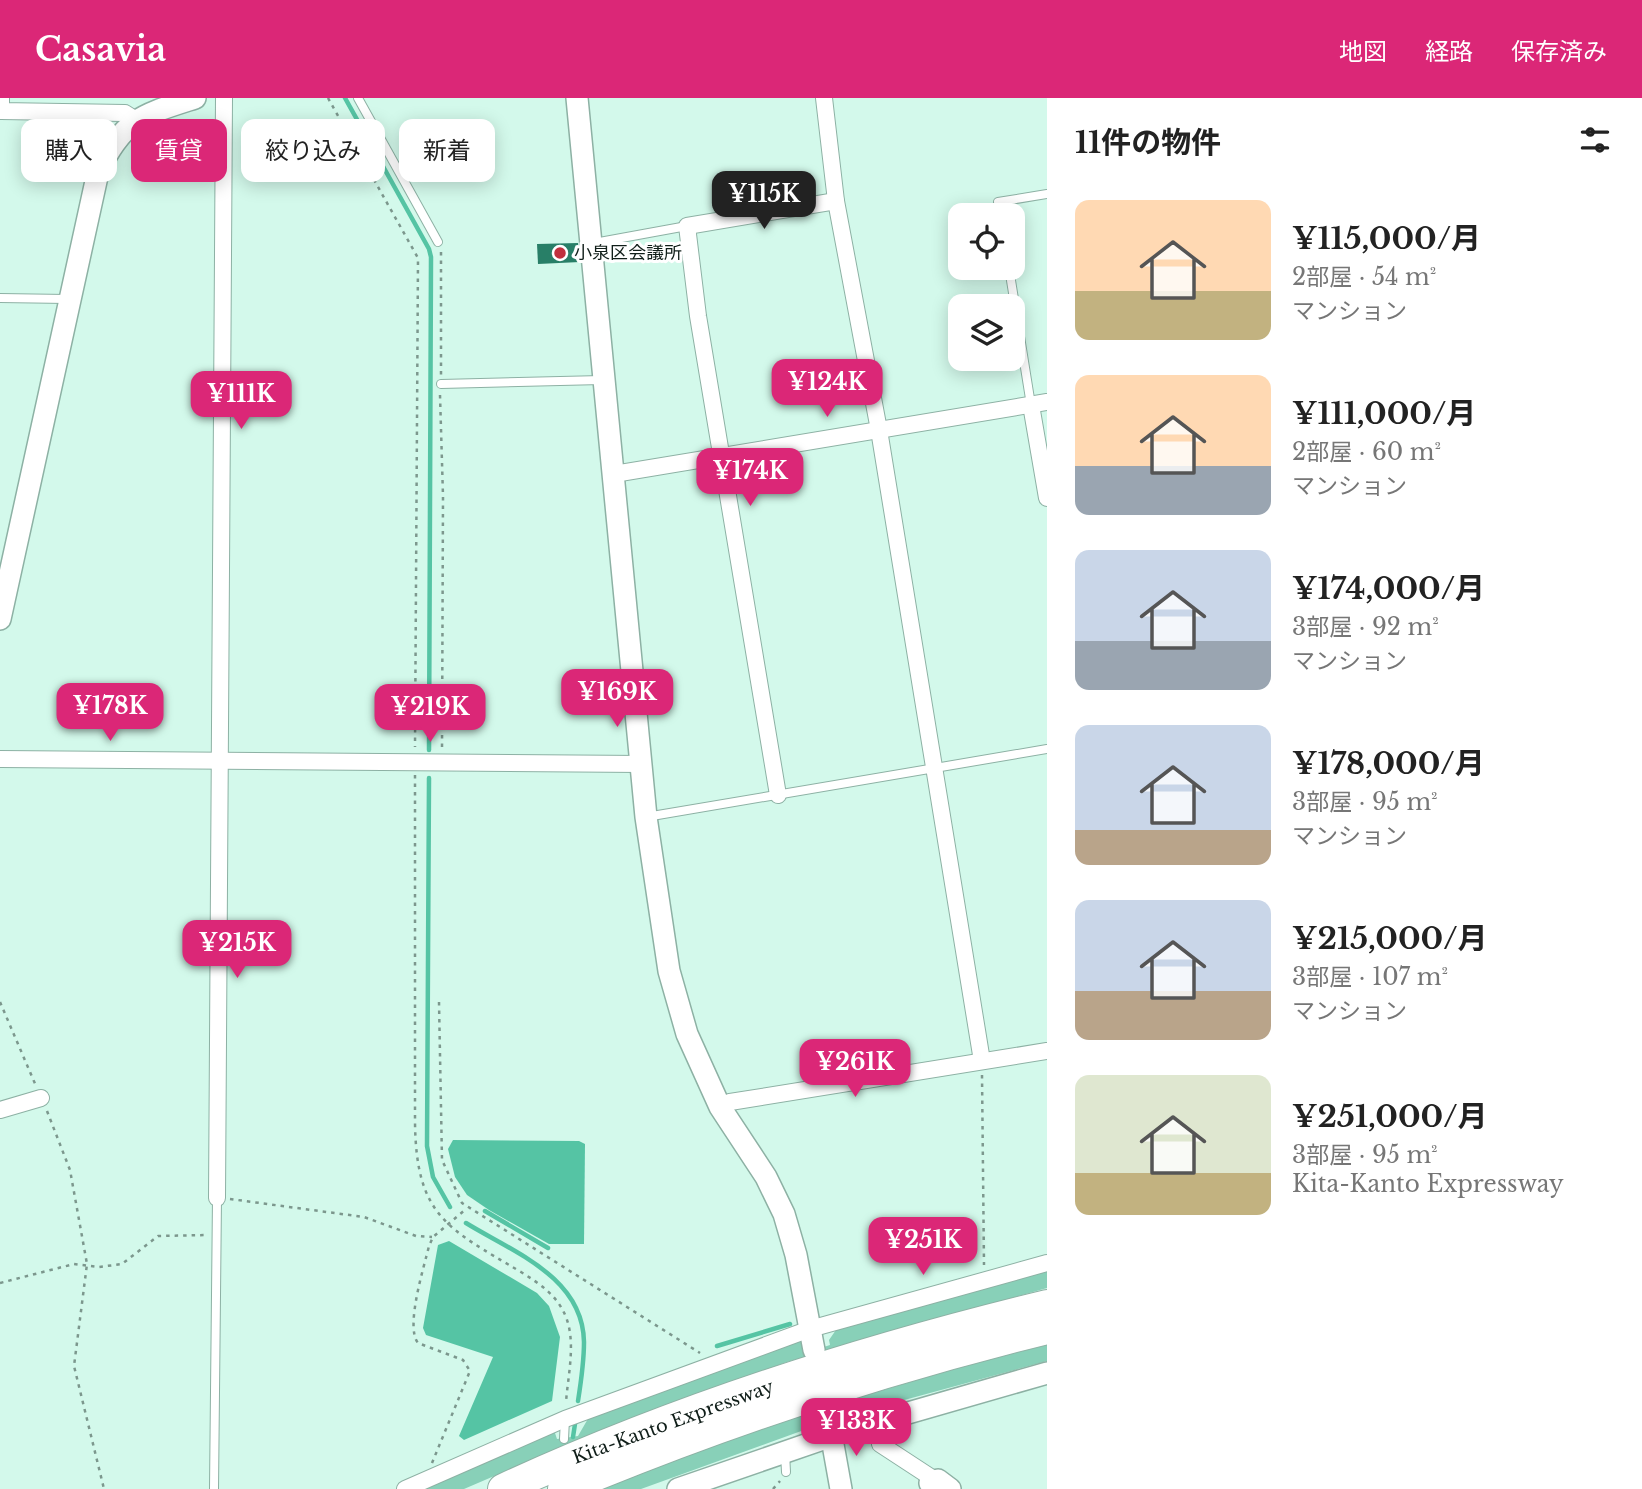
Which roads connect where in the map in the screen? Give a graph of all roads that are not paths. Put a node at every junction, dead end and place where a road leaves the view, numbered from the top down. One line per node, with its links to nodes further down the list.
1 (1, 98): 7 (street)
2 (195, 98): 8 (street)
3 (224, 98): 30 (street)
4 (358, 98): 14 (lane)
5 (577, 98): 15 (street)
6 (824, 98): 11 (street)
7 (134, 119)
8 (139, 119)
9 (131, 125): 18 (street)
10 (1047, 194): 12 (lane)
11 (836, 201): 13 (street); 22 (street)
12 (998, 203)
13 (687, 226): 15 (lane); 23 (street)
14 (438, 242)
15 (591, 243): 19 (street)
16 (1012, 280): 21 (lane)
17 (0, 298): 18 (lane)
18 (72, 299): 26 (street)
19 (605, 380): 20 (lane); 24 (street)
20 (441, 384)
21 (1039, 403): 22 (street); 25 (street)
22 (879, 429): 23 (street); 32 (street)
23 (722, 455): 24 (street); 33 (street)
24 (614, 474): 31 (street)
25 (1047, 498)
26 (3, 589): 27 (street)
27 (0, 619)
28 (1047, 749): 32 (lane)
29 (0, 759): 30 (street)
30 (220, 763): 31 (street); 40 (street)
31 (642, 764): 34 (street)
32 (935, 769): 33 (lane); 36 (street)
33 (779, 795): 34 (lane)
34 (646, 817): 38 (street)
35 (1047, 1051): 36 (street)
36 (982, 1061): 38 (street)
37 (41, 1098): 39 (street)
38 (720, 1107): 44 (street)
39 (0, 1110)
40 (216, 1198): 54 (lane)
41 (1047, 1263): 44 (street)
42 (1047, 1306): 56 (highway, Kita-Kanto Expressway)
43 (1047, 1329): 57 (highway, Kita-Kanto Expressway)
44 (812, 1339): 47 (street)
45 (1047, 1373): 48 (street)
46 (827, 1411): 48 (street)
47 (565, 1419): 49 (lane); 55 (street)
48 (830, 1436): 51 (street); 59 (street)
49 (564, 1439)
50 (880, 1444): 53 (street)
51 (784, 1450): 52 (lane); 58 (street)
52 (786, 1472)
53 (935, 1485)
54 (214, 1489)
55 (405, 1489)
56 (503, 1489)
57 (563, 1489)
58 (678, 1489)
59 (841, 1489)

